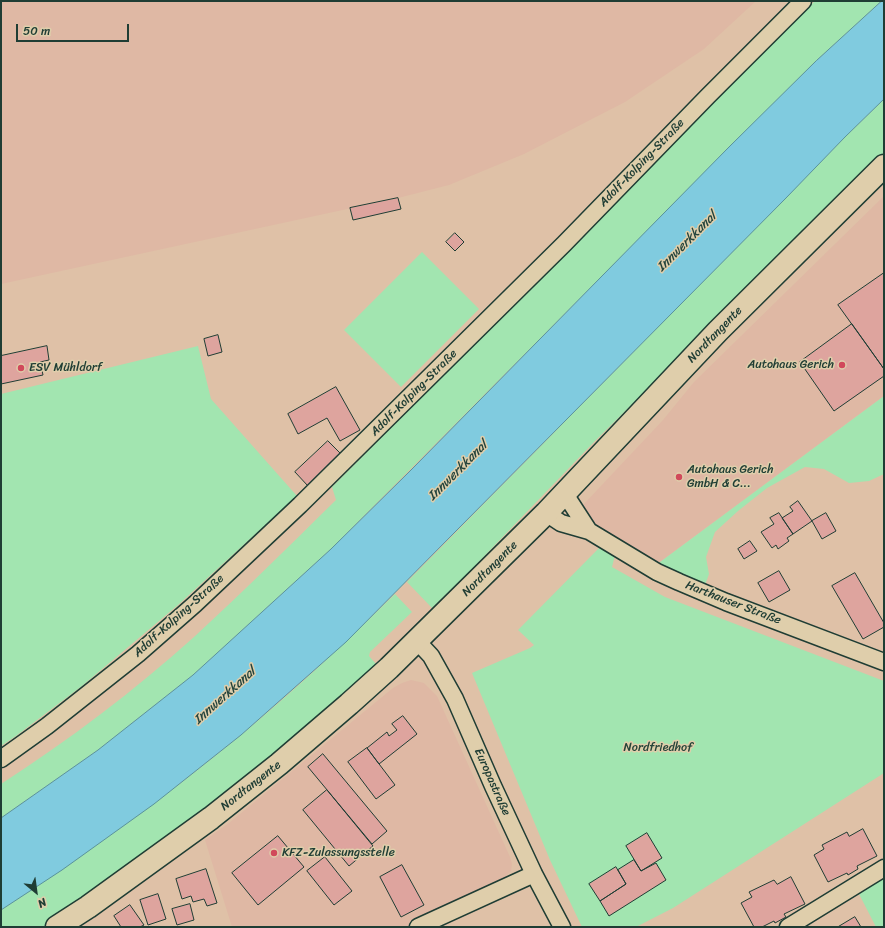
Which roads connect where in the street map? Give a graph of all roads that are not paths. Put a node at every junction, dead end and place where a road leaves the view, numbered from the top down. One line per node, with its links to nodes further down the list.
1 (803, 1): 8 (street, Adolf-Kolping-Straße)
2 (884, 166): 3 (main road, Nordtangente)
3 (565, 494): 4 (main road, Nordtangente); 5 (street, Harthauser Straße)
4 (546, 514): 5 (street, Harthauser Straße); 6 (main road, Nordtangente)
5 (588, 531): 7 (street, Harthauser Straße)
6 (417, 641): 10 (street, Europastraße); 11 (main road, Nordtangente)
7 (884, 662)
8 (1, 759)
9 (884, 868): 14 (street)
10 (534, 874): 12 (street); 13 (street, Europastraße)
11 (57, 927)
12 (418, 927)
13 (562, 927)
14 (788, 927)

